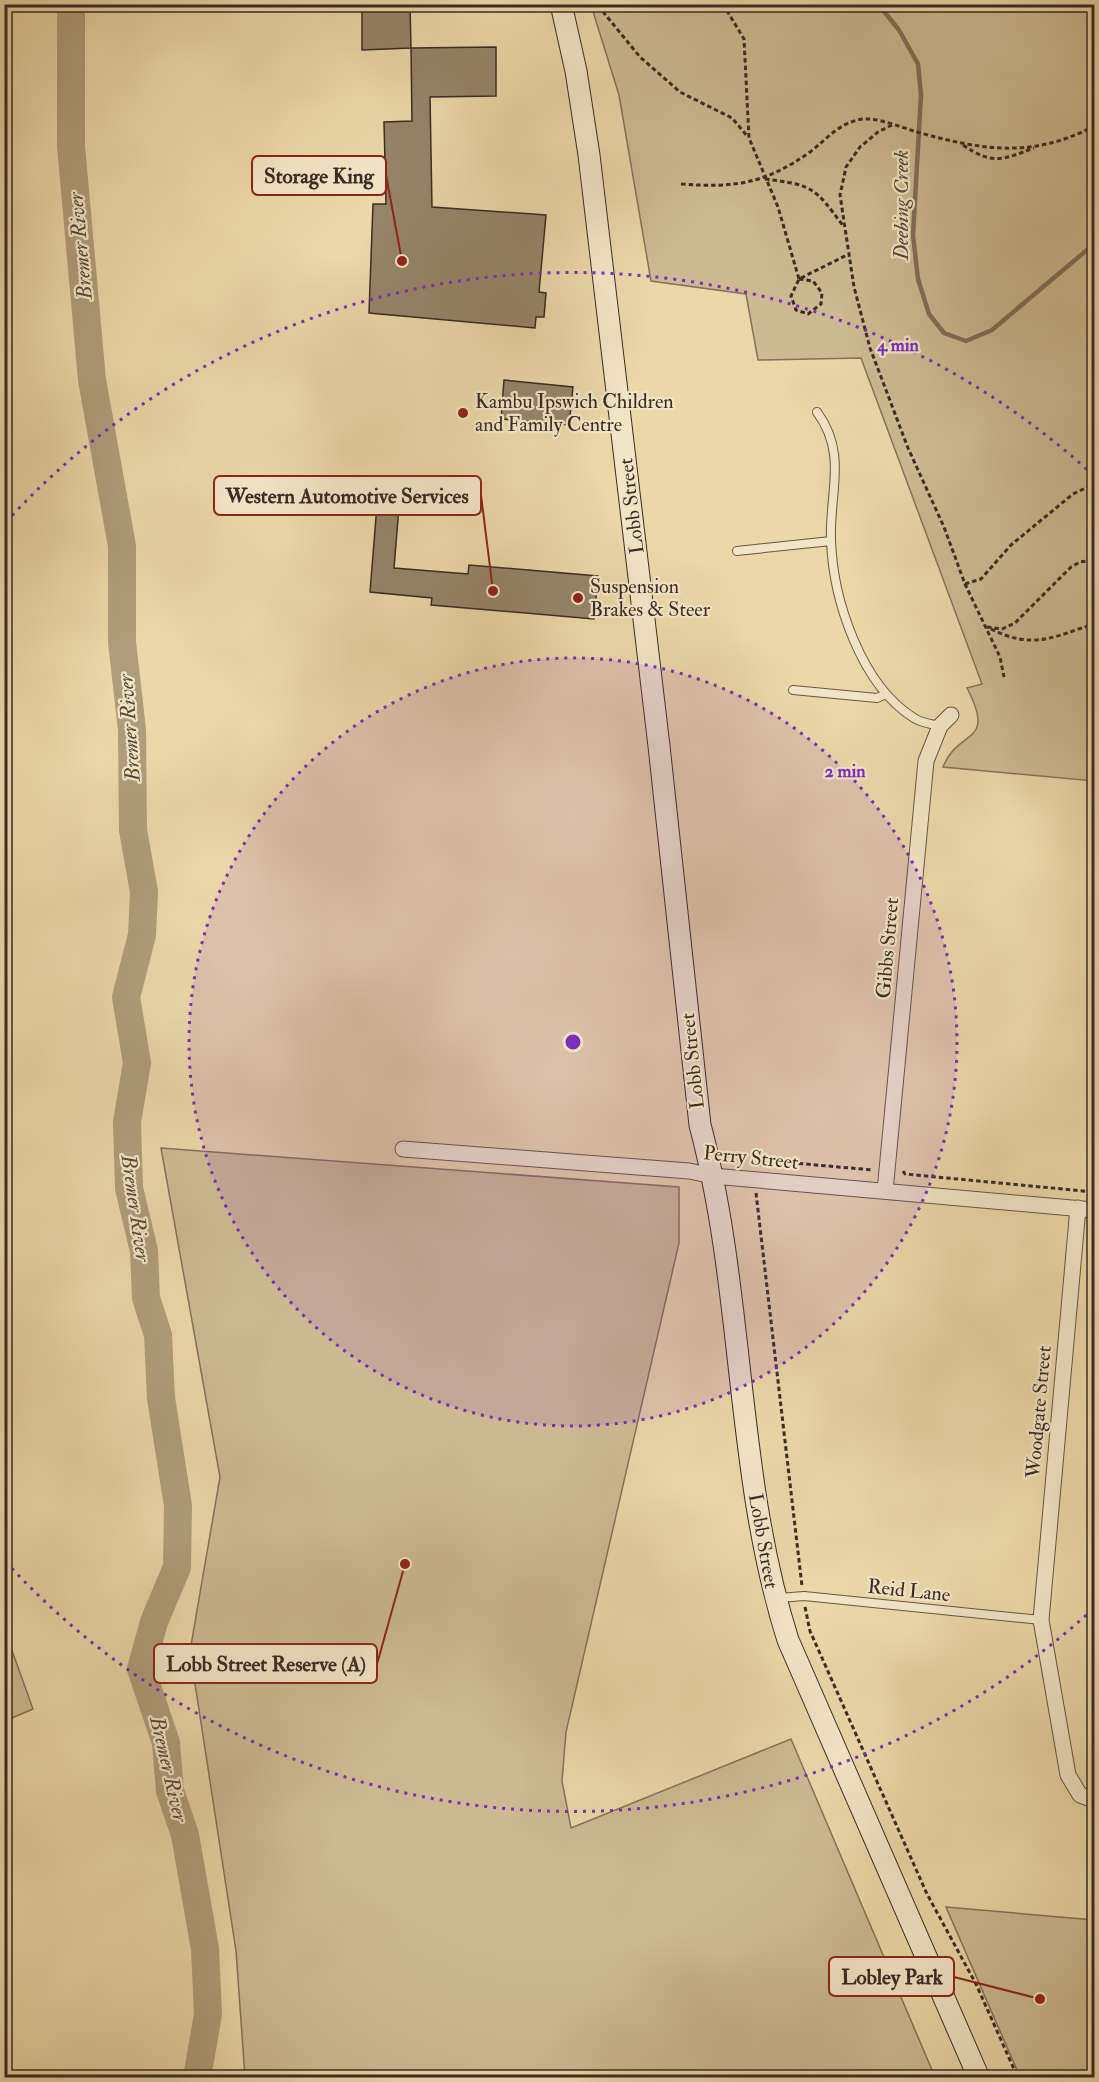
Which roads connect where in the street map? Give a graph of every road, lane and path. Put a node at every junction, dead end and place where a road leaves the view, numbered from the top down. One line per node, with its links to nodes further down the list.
1 (561, 4): 29 (main road, Lobb Street)
2 (601, 4): 6 (path)
3 (723, 4): 6 (path)
4 (892, 125): 7 (path); 9 (path); 11 (path)
5 (1095, 126): 8 (path)
6 (749, 138): 9 (path)
7 (961, 144): 8 (path); 8 (path)
8 (1039, 146)
9 (765, 179): 10 (path); 11 (path); 13 (path)
10 (681, 184)
11 (846, 228): 12 (path)
12 (849, 254): 13 (path); 19 (path)
13 (799, 279): 13 (path)
14 (817, 412): 16 (lane)
15 (1095, 484): 19 (path)
16 (831, 541): 17 (lane); 24 (lane)
17 (737, 551)
18 (1095, 560): 21 (path)
19 (965, 584): 21 (path)
20 (1095, 624): 21 (path)
21 (987, 627): 22 (path)
22 (1004, 677)
23 (793, 690): 24 (lane)
24 (886, 694): 25 (lane)
25 (946, 721): 28 (street, Gibbs Street)
26 (403, 1149): 29 (street, Perry Street)
27 (760, 1160): 28 (path)
28 (887, 1172): 30 (street, Gibbs Street); 31 (path)
29 (713, 1176): 30 (street, Perry Street); 36 (main road, Lobb Street)
30 (885, 1191): 33 (street, Perry Street)
31 (1095, 1192)
32 (756, 1198): 35 (path)
33 (1078, 1208): 34 (street, Perry Street); 37 (street, Woodgate Street)
34 (1095, 1210)
35 (804, 1596): 36 (lane, Reid Lane); 37 (lane, Reid Lane); 40 (path)
36 (775, 1599): 39 (main road, Lobb Street)
37 (1041, 1620): 38 (street, Woodgate Street)
38 (1095, 1800)
39 (979, 2078)
40 (1018, 2078)

